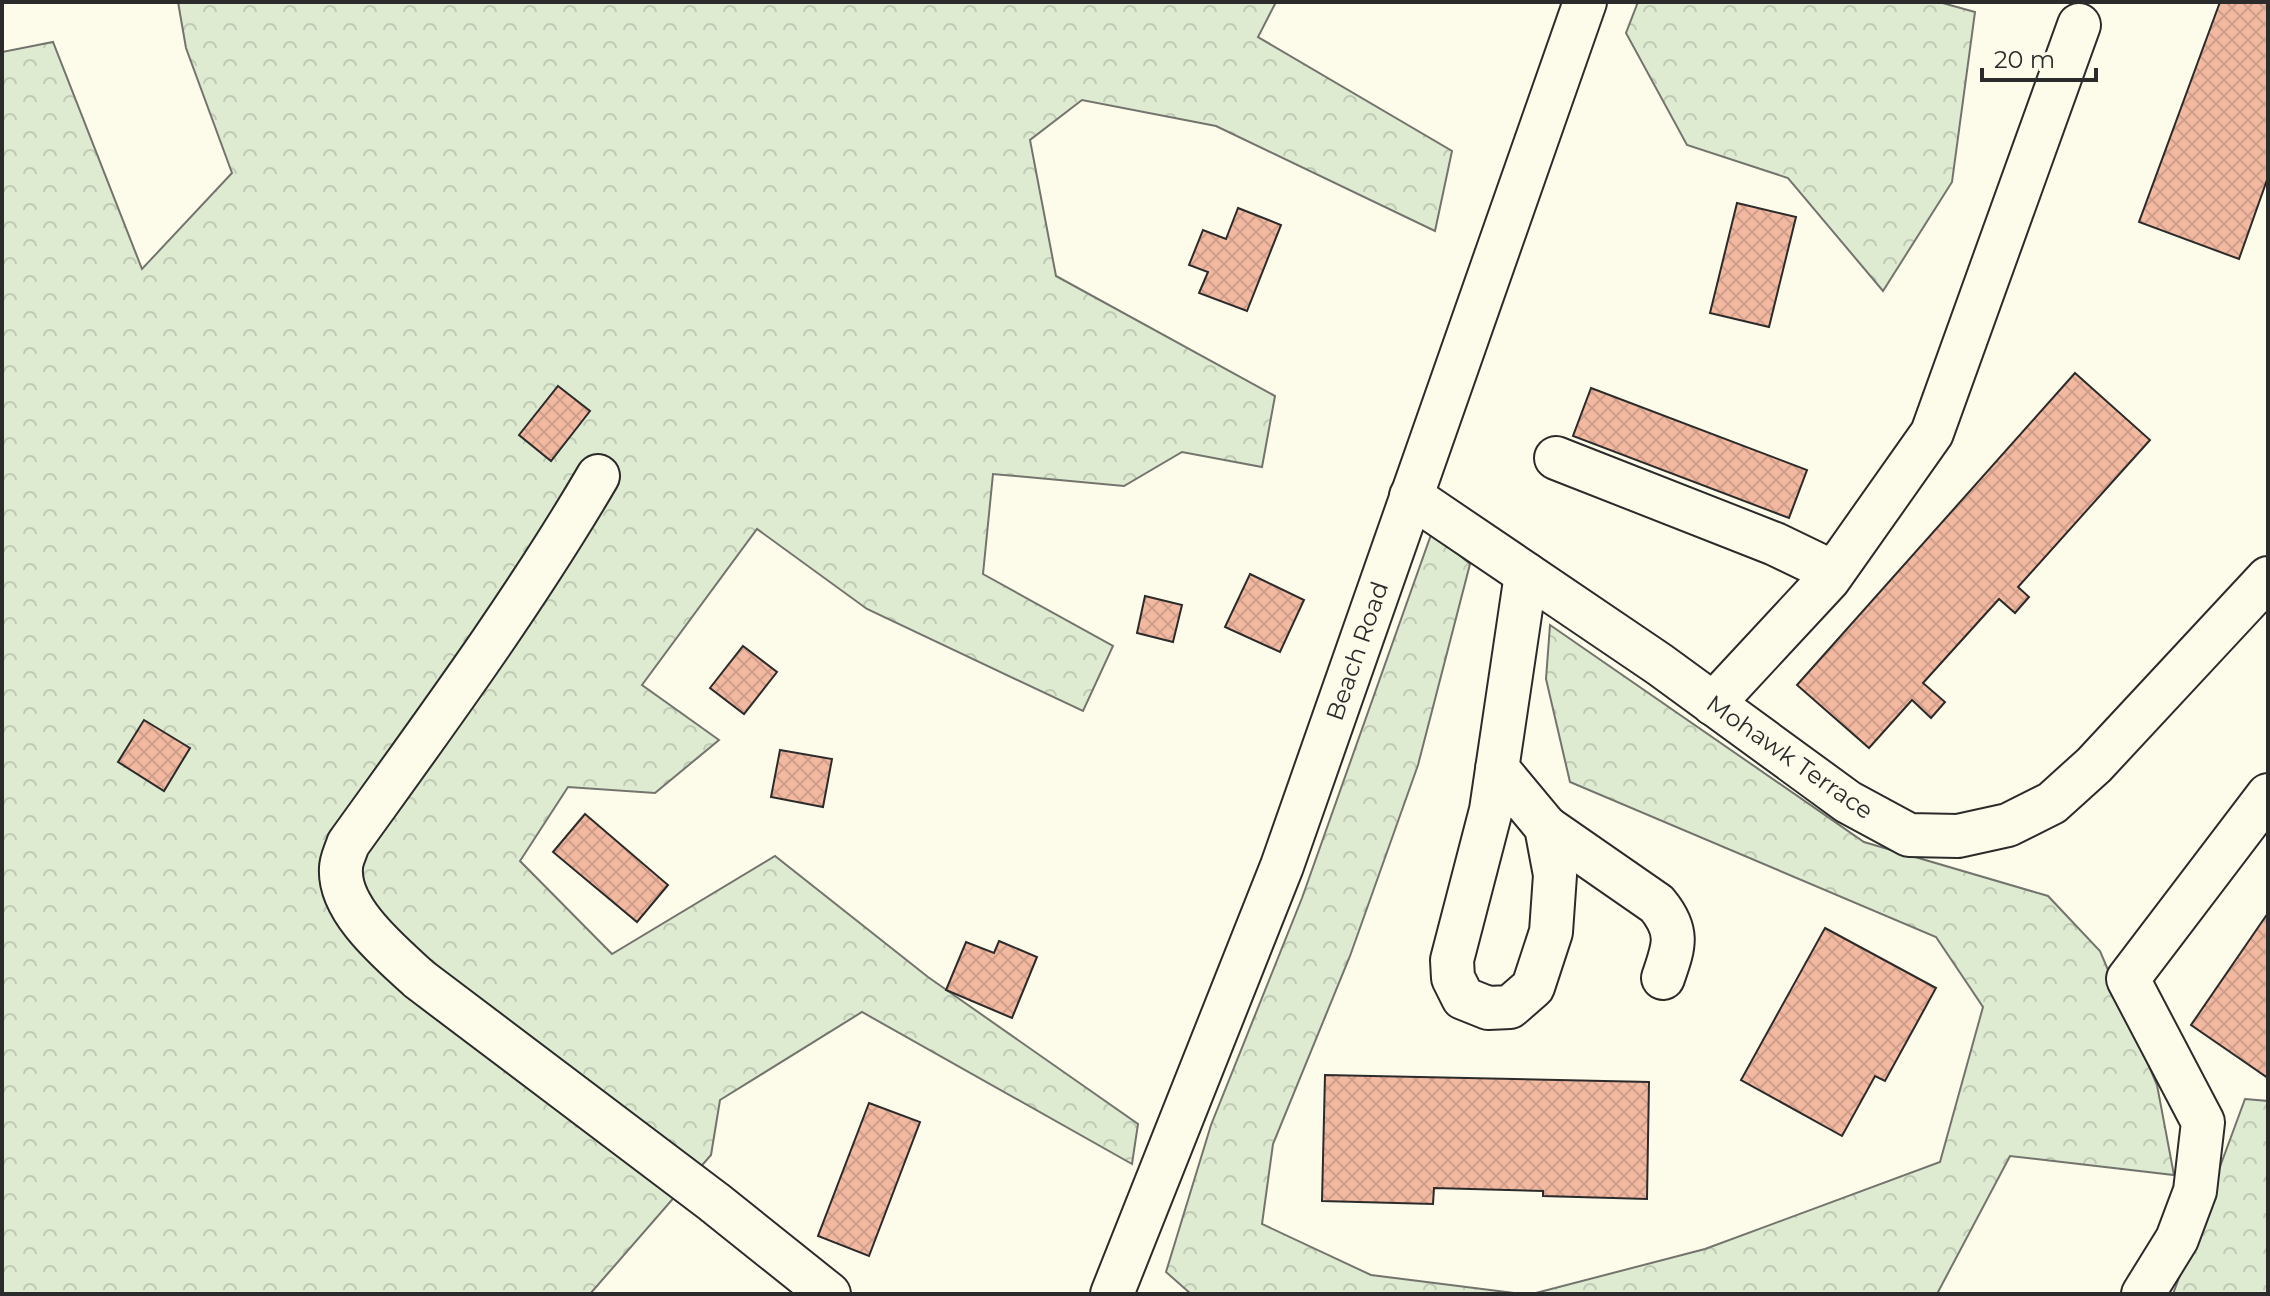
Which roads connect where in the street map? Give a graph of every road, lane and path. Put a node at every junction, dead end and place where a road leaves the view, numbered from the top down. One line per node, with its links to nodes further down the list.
1 (1585, 2): 5 (street, Beach Road)
2 (2079, 25): 6 (street)
3 (1556, 458): 6 (street)
4 (598, 476): 14 (street)
5 (1411, 496): 7 (street, Mohawk Terrace); 15 (street, Beach Road)
6 (1833, 572): 9 (street)
7 (1526, 574): 9 (street, Mohawk Terrace); 10 (street)
8 (2268, 578): 9 (street, Mohawk Terrace)
9 (1713, 704)
10 (1497, 768): 12 (street); 12 (street)
11 (2268, 795): 16 (street)
12 (1546, 827): 13 (street)
13 (1663, 978)
14 (829, 1294)
15 (1112, 1294)
16 (2143, 1294)

